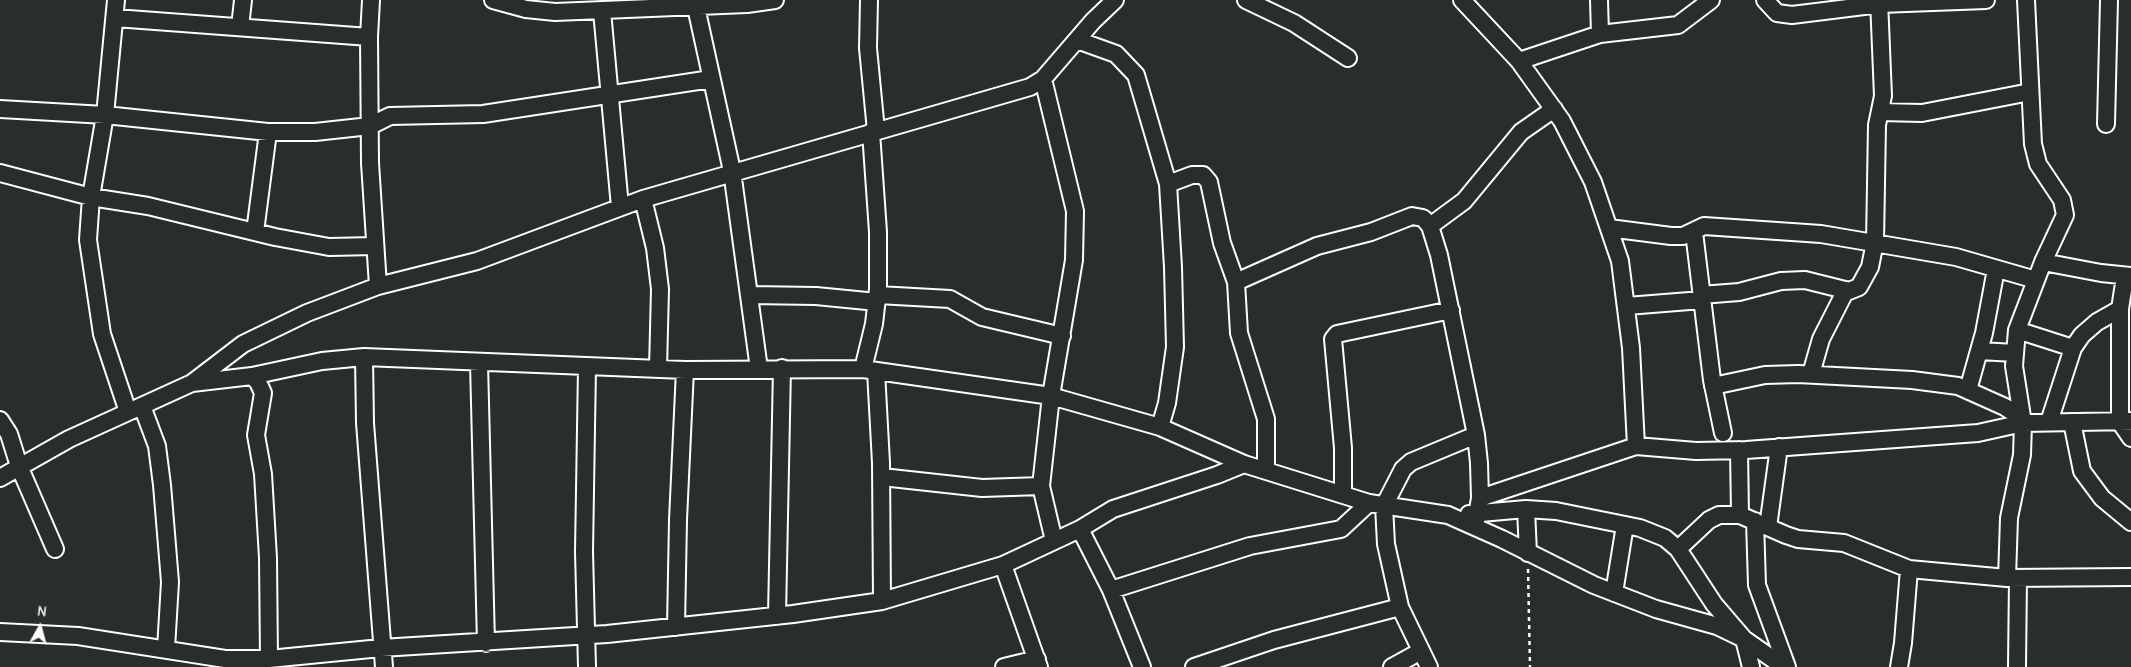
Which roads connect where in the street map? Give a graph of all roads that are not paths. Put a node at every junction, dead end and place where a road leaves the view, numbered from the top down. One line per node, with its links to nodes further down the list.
1 (116, 0): 21 (street)
2 (243, 0): 22 (street)
3 (371, 0): 24 (street)
4 (493, 0): 20 (street)
5 (775, 0): 19 (street)
6 (869, 0): 7 (street); 39 (street)
7 (875, 0)
8 (1115, 0): 25 (street)
9 (1246, 0): 26 (street)
10 (1462, 0): 27 (street)
11 (1600, 0): 23 (street)
12 (1711, 0): 23 (street)
13 (1986, 0): 17 (street)
14 (2026, 0): 30 (street)
15 (2110, 0): 36 (street)
16 (1768, 1): 17 (street)
17 (1880, 2): 34 (street)
18 (622, 4): 19 (street); 20 (street)
19 (696, 7): 28 (street)
20 (602, 11): 31 (street)
21 (114, 18): 22 (street); 35 (street)
22 (240, 27): 24 (street)
23 (1600, 34): 27 (street)
24 (369, 37): 37 (street)
25 (1077, 40): 29 (street); 42 (street)
26 (1348, 58)
27 (1519, 61): 32 (street)
28 (711, 79): 31 (street); 40 (street)
29 (1043, 79): 39 (street); 66 (street)
30 (2030, 92): 34 (street); 52 (street)
31 (608, 94): 37 (street); 45 (street)
32 (1554, 109): 46 (street); 47 (street)
33 (0, 110): 35 (street)
34 (1880, 112): 50 (street)
35 (105, 115): 38 (street); 43 (street)
36 (2106, 124)
37 (370, 126): 38 (street); 51 (street)
38 (268, 132): 48 (street)
39 (873, 132): 40 (street); 61 (street)
40 (732, 171): 44 (street); 59 (street)
41 (0, 173): 43 (street)
42 (1168, 184): 56 (street); 90 (street)
43 (92, 197): 48 (street); 84 (street)
44 (643, 199): 45 (street); 73 (street)
45 (620, 207): 57 (street)
46 (1430, 226): 56 (street); 64 (street)
47 (1609, 228): 49 (street); 62 (street)
48 (255, 232): 51 (street)
49 (1694, 232): 50 (street); 60 (street)
50 (1875, 242): 53 (street); 58 (street)
51 (375, 246): 57 (street)
52 (2043, 262): 54 (street); 55 (street)
53 (1996, 269): 55 (street); 68 (street)
54 (2128, 276): 63 (street)
55 (2036, 280): 65 (street)
56 (1236, 282): 99 (street)
57 (378, 286): 80 (street)
58 (1846, 290): 60 (street); 78 (street)
59 (750, 295): 61 (street); 75 (street)
60 (1701, 297): 62 (street); 81 (street)
61 (877, 298): 66 (street); 77 (street)
62 (1626, 306): 94 (street)
63 (2120, 309): 67 (street); 87 (street)
64 (1451, 310): 92 (street); 103 (street)
65 (2017, 330): 67 (street); 69 (street)
66 (1062, 336): 83 (street)
67 (2072, 348): 88 (street)
68 (1979, 351): 69 (street); 82 (street)
69 (2015, 354): 86 (street)
70 (364, 357): 71 (street); 79 (street); 130 (street)
71 (479, 363): 72 (street); 129 (street)
72 (587, 367): 73 (street); 127 (street)
73 (658, 368): 76 (street)
74 (782, 368): 75 (street); 77 (street); 124 (street)
75 (759, 369): 76 (street)
76 (685, 370): 125 (street)
77 (870, 370): 83 (street); 100 (street)
78 (1811, 374): 81 (street); 82 (street)
79 (252, 376): 80 (street); 133 (street)
80 (192, 384): 84 (street)
81 (1713, 386): 91 (street)
82 (1968, 390): 86 (street)
83 (1052, 396): 90 (street); 102 (street)
84 (135, 409): 98 (street); 131 (street)
85 (0, 420): 98 (street)
86 (2023, 421): 88 (street); 95 (street); 119 (street)
87 (2125, 421): 89 (street); 93 (street)
88 (2049, 422): 89 (street)
89 (2072, 422): 108 (street)
90 (1160, 427): 97 (street)
91 (1723, 433)
92 (1476, 434): 104 (street); 106 (street)
93 (2131, 438)
94 (1636, 446): 96 (street); 106 (street)
95 (1780, 447): 96 (street); 109 (street)
96 (1739, 450): 107 (street)
97 (1244, 464): 99 (street); 111 (street)
98 (18, 466): 101 (street); 113 (street)
99 (1266, 469): 103 (street)
100 (882, 477): 102 (street); 122 (street)
101 (0, 478)
102 (1041, 486): 112 (street)
103 (1343, 493): 104 (street)
104 (1377, 504): 106 (street); 120 (street); 123 (street)
105 (1526, 509): 106 (street); 110 (street); 115 (street)
106 (1477, 513): 115 (street)
107 (1740, 515): 109 (street); 114 (street)
108 (2131, 522)
109 (1762, 524): 117 (street); 145 (street)
110 (1625, 525): 114 (street); 121 (street)
111 (1080, 529): 112 (street); 120 (street)
112 (1054, 541): 116 (street)
113 (55, 549)
114 (1678, 549): 128 (street)
115 (1528, 553): 121 (street)
116 (1003, 565): 122 (street); 136 (street)
117 (1909, 569): 119 (street); 146 (street)
118 (2131, 577): 119 (street)
119 (2012, 578): 147 (street)
120 (1111, 590): 140 (street)
121 (1614, 593): 128 (street)
122 (882, 601): 124 (street)
123 (1400, 607): 132 (street); 141 (street)
124 (777, 616): 125 (street)
125 (676, 627): 127 (street)
126 (0, 632): 131 (street)
127 (585, 636): 129 (street); 138 (street)
128 (1744, 639): 144 (street); 145 (street)
129 (486, 643): 130 (street)
130 (381, 648): 134 (street); 137 (street)
131 (166, 649): 135 (street)
132 (1421, 651): 142 (street); 143 (street)
133 (269, 659): 134 (street); 135 (street)
134 (291, 662)
135 (225, 663)
136 (1038, 663): 139 (street)
137 (384, 667)
138 (587, 667)
139 (1004, 667)
140 (1142, 667)
141 (1194, 667)
142 (1392, 667)
143 (1429, 667)
144 (1750, 667)
145 (1785, 667)
146 (1899, 667)
147 (2017, 667)

